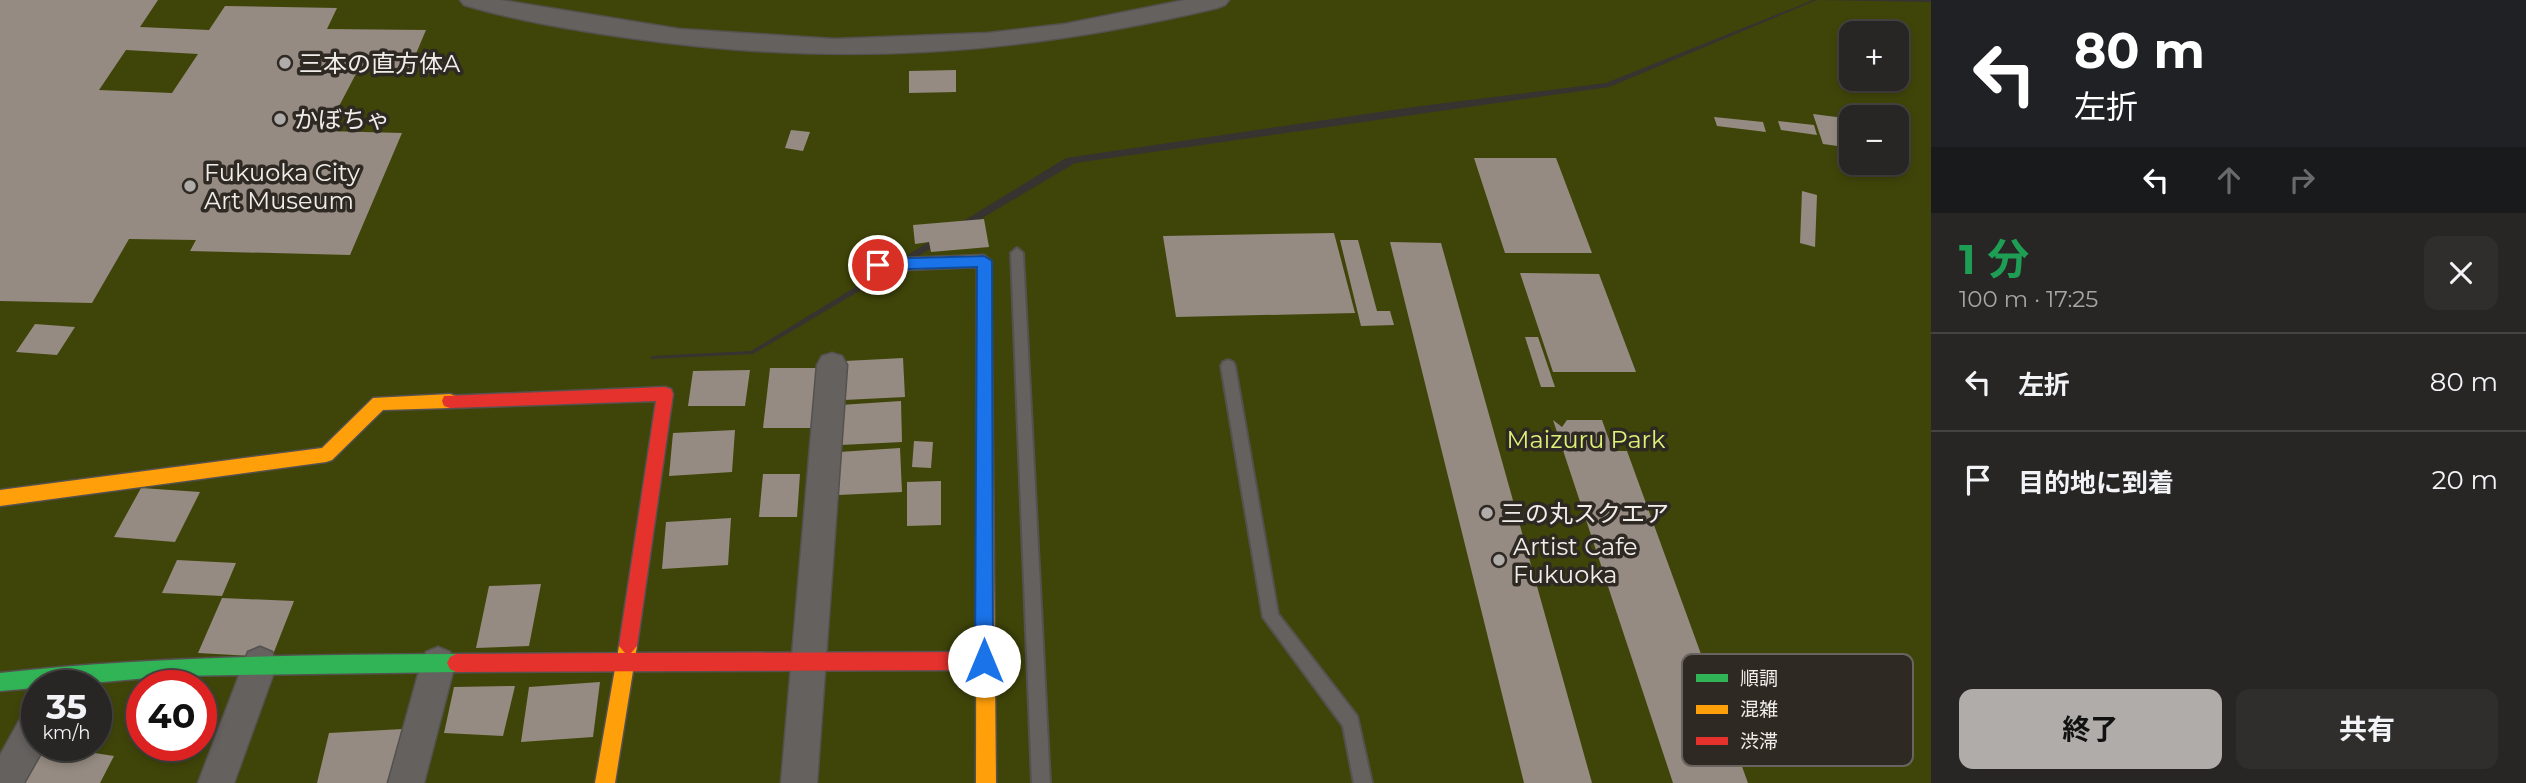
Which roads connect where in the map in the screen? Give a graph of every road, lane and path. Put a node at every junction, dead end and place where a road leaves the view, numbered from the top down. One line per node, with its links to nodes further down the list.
1 (472, 0): 2 (street)
2 (1217, 0)
3 (1017, 253): 23 (lane)
4 (878, 265): 8 (street)
5 (832, 365): 10 (street)
6 (1228, 366): 24 (lane)
7 (0, 498): 9 (street)
8 (984, 661): 10 (street); 22 (street)
9 (626, 662): 10 (street); 12 (street); 20 (street)
10 (808, 662): 21 (street)
11 (260, 664): 12 (street); 13 (street); 18 (street)
12 (438, 664): 19 (street)
13 (112, 675)
14 (21, 681): 15 (street)
15 (0, 682)
16 (21, 753): 17 (street)
17 (4, 783)
18 (216, 783)
19 (406, 783)
20 (605, 783)
21 (799, 783)
22 (986, 783)
23 (1041, 783)
24 (1363, 783)

